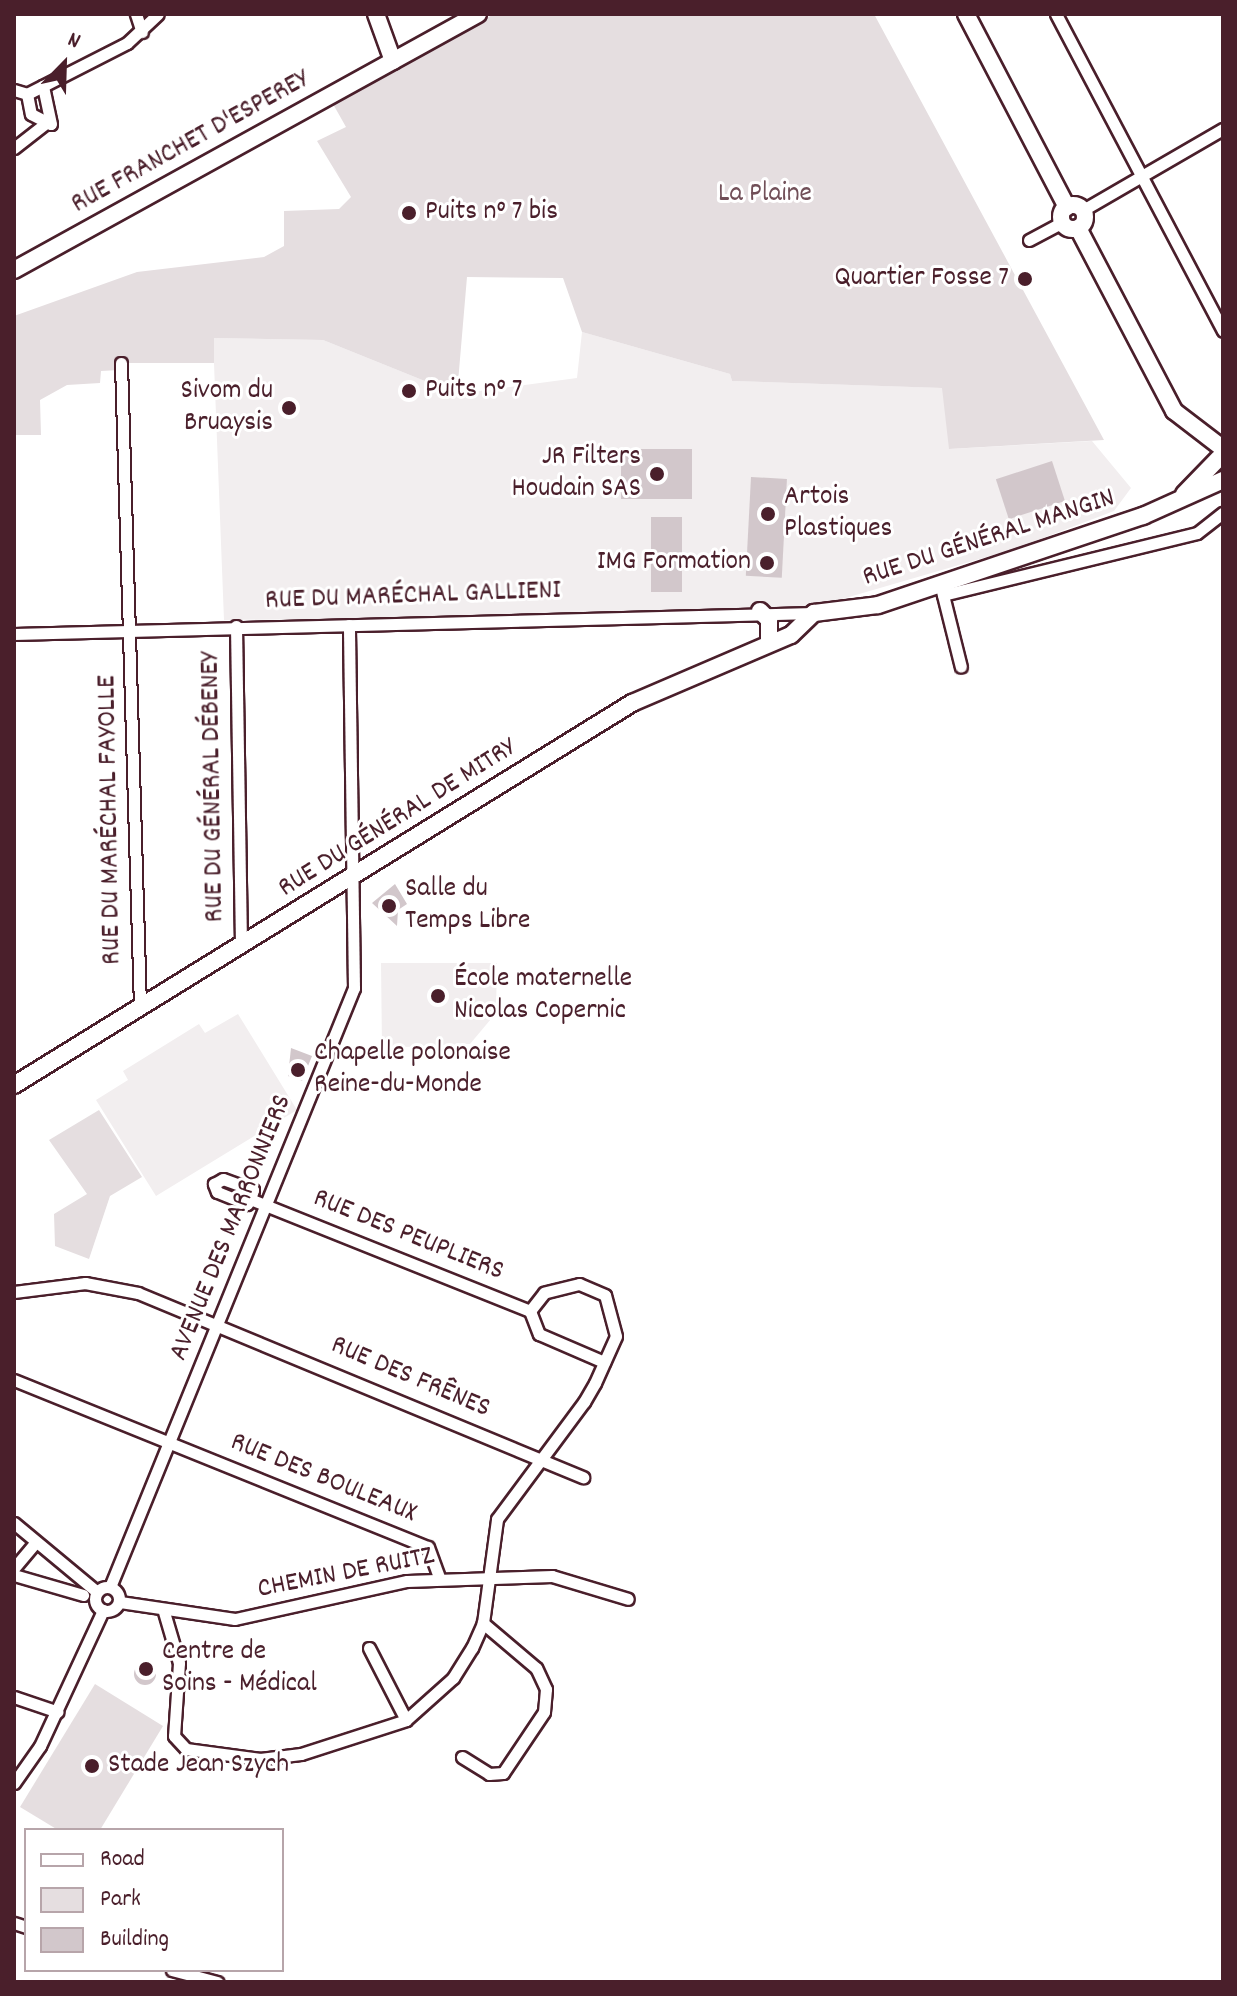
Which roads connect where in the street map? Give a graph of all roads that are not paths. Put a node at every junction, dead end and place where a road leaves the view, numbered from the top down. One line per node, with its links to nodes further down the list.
1 (136, 14): 7 (street)
2 (158, 14): 7 (street)
3 (376, 14): 8 (street)
4 (478, 14): 8 (street, RUE FRANCHET D'ESPEREY)
5 (966, 14): 16 (street)
6 (1056, 14): 15 (street)
7 (142, 32): 9 (street)
8 (393, 61): 18 (street, RUE FRANCHET D'ESPEREY)
9 (43, 86): 11 (street); 12 (street)
10 (14, 90): 11 (street)
11 (27, 94): 12 (street)
12 (45, 124): 14 (street)
13 (1223, 129): 15 (street)
14 (14, 148)
15 (1143, 177): 16 (street); 19 (street)
16 (1073, 217): 17 (street); 21 (street)
17 (1029, 240)
18 (14, 270)
19 (1223, 331)
20 (121, 363): 30 (street, RUE DU MARÉCHAL FAYOLLE)
21 (1221, 454): 23 (street, RUE DU GÉNÉRAL MANGIN)
22 (1223, 480): 23 (street, RUE DU GÉNÉRAL MANGIN)
23 (1176, 501): 25 (street, RUE DU GÉNÉRAL MANGIN)
24 (1223, 513): 25 (street, RUE DU GÉNÉRAL MANGIN)
25 (941, 589): 27 (street, RUE DU GÉNÉRAL MANGIN); 33 (street)
26 (760, 611): 27 (street, RUE DU MARÉCHAL GALLIENI); 28 (street, RUE DU MARÉCHAL GALLIENI); 32 (street)
27 (814, 613): 32 (street, RUE DU GÉNÉRAL DE MITRY)
28 (349, 625): 29 (street, RUE DU MARÉCHAL GALLIENI); 34 (street, AVENUE DES MARRONNIERS)
29 (236, 626): 30 (street, RUE DU MARÉCHAL GALLIENI); 35 (street, RUE DU GÉNÉRAL DÉBENEY)
30 (130, 630): 31 (street, RUE DU MARÉCHAL GALLIENI); 36 (street, RUE DU MARÉCHAL FAYOLLE)
31 (14, 634)
32 (769, 643): 34 (street, RUE DU GÉNÉRAL DE MITRY)
33 (961, 667)
34 (352, 880): 35 (street, RUE DU GÉNÉRAL DE MITRY); 39 (street, AVENUE DES MARRONNIERS)
35 (241, 946): 36 (street, RUE DU GÉNÉRAL DE MITRY)
36 (140, 1008): 37 (street, RUE DU GÉNÉRAL DE MITRY)
37 (14, 1085)
38 (250, 1199): 39 (street, RUE DES PEUPLIERS)
39 (268, 1205): 41 (street, RUE DES PEUPLIERS); 42 (street, AVENUE DES MARRONNIERS)
40 (14, 1292): 42 (street, RUE DES FRÊNES)
41 (530, 1311): 43 (street); 43 (street)
42 (218, 1325): 45 (street, AVENUE DES MARRONNIERS); 46 (street, RUE DES FRÊNES)
43 (604, 1362): 46 (street)
44 (14, 1380): 45 (street, RUE DES BOULEAUX)
45 (170, 1444): 52 (street, RUE DES BOULEAUX); 54 (street, AVENUE DES MARRONNIERS)
46 (538, 1458): 47 (street, RUE DES FRÊNES); 53 (street)
47 (583, 1477)
48 (14, 1523): 49 (street)
49 (35, 1543): 50 (street); 55 (street)
50 (14, 1568)
51 (14, 1575): 56 (street)
52 (439, 1577): 53 (street, CHEMIN DE RUITZ); 60 (street, CHEMIN DE RUITZ)
53 (486, 1577): 57 (street, CHEMIN DE RUITZ); 61 (street)
54 (110, 1587): 55 (street); 58 (street)
55 (97, 1592): 59 (street)
56 (83, 1595)
57 (628, 1599)
58 (120, 1602): 59 (street); 60 (street, CHEMIN DE RUITZ)
59 (103, 1610): 64 (street)
60 (164, 1612): 65 (street)
61 (483, 1623): 65 (street); 66 (street)
62 (369, 1648): 65 (street)
63 (14, 1697): 64 (street)
64 (58, 1712): 67 (street)
65 (406, 1720)
66 (462, 1757)
67 (14, 1783)
68 (179, 1972): 69 (street)
69 (217, 1982)

